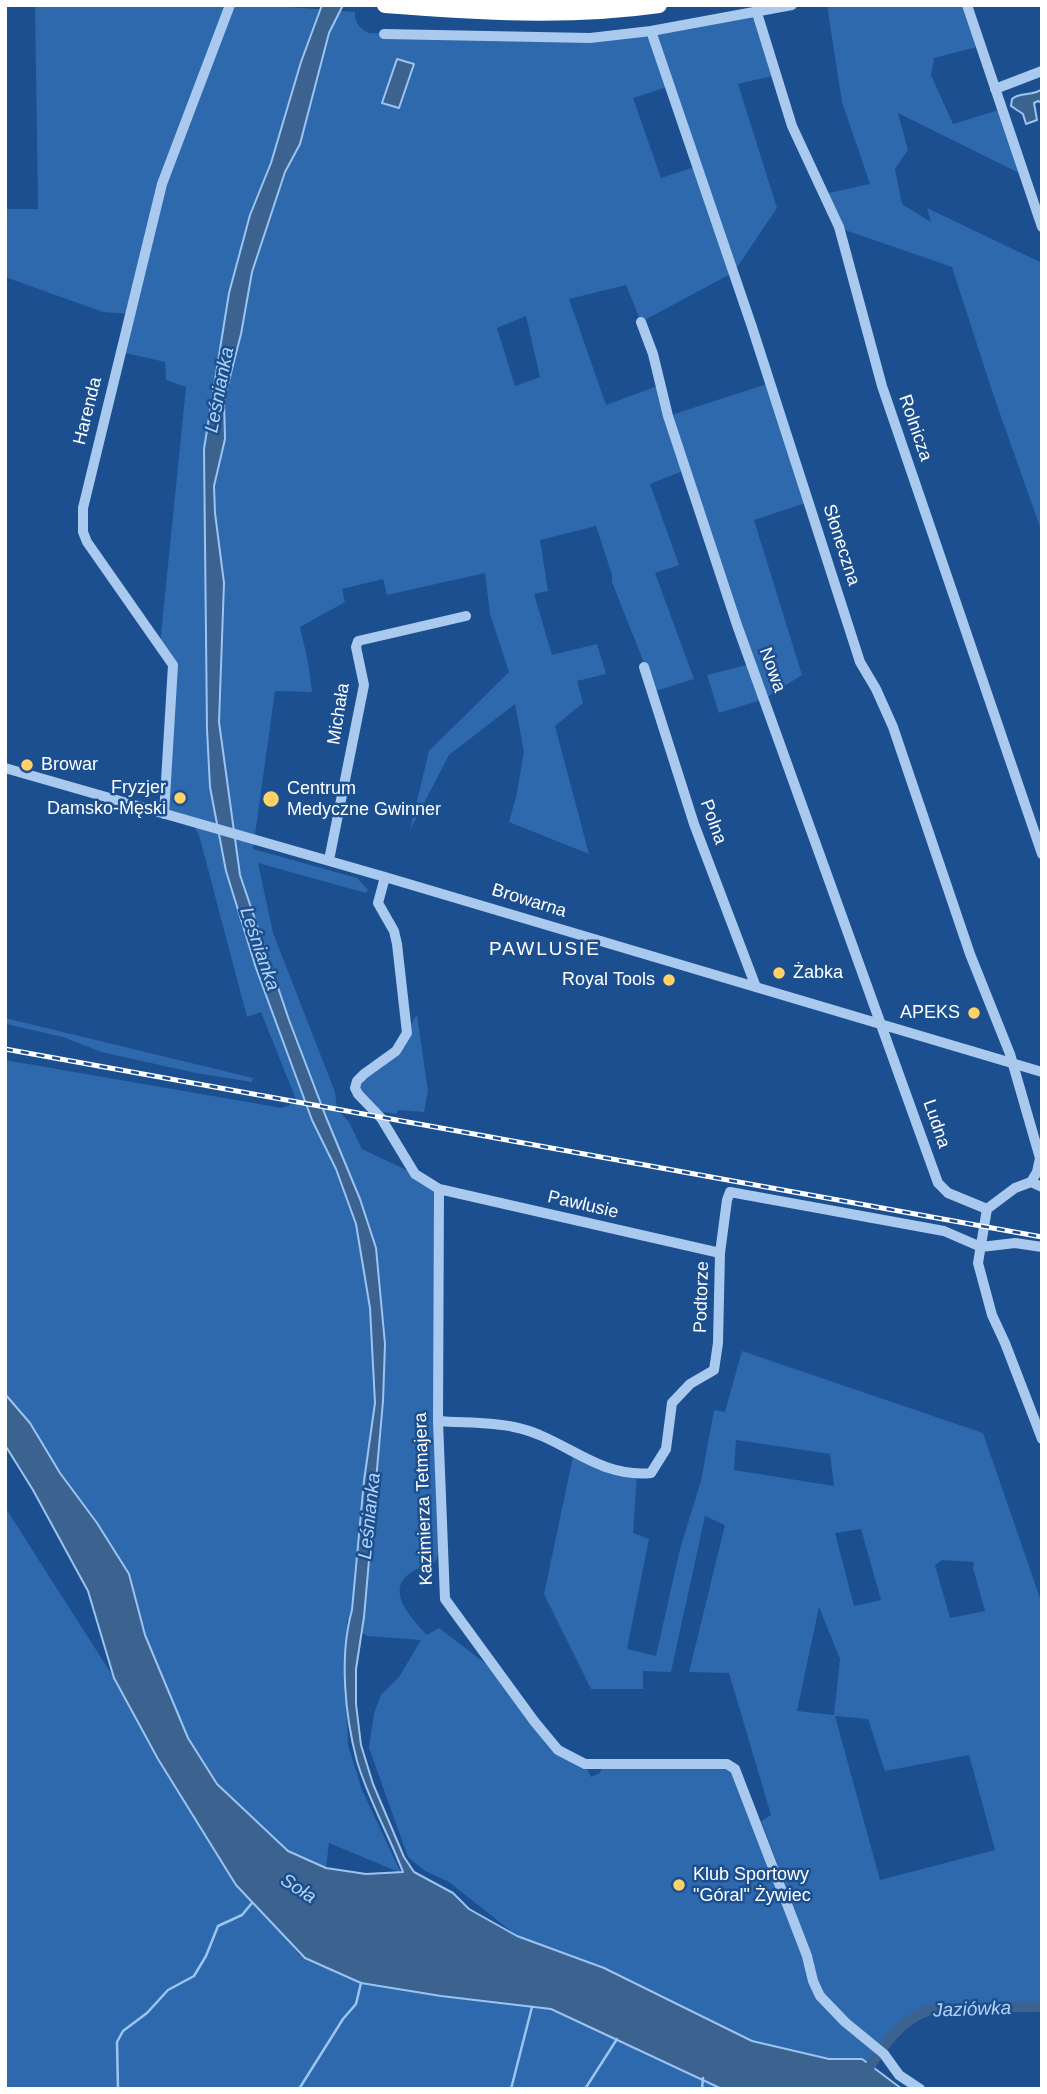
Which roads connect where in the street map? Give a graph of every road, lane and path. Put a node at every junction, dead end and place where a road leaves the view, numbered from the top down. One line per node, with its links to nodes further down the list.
1 (230, 5): 16 (street, Harenda)
2 (385, 5): 3 (highway)
3 (659, 5)
4 (792, 5): 6 (street)
5 (967, 5): 10 (street)
6 (757, 13): 7 (street); 17 (street, Rolnicza)
7 (651, 31): 8 (street); 22 (street, Słoneczna)
8 (384, 34)
9 (1042, 72): 10 (street)
10 (995, 89): 11 (street)
11 (1042, 227)
12 (641, 322): 21 (street, Nowa)
13 (466, 616): 18 (street, Michała)
14 (643, 667): 20 (street, Polna)
15 (5, 768): 16 (street, Browarna)
16 (164, 814): 18 (street, Browarna)
17 (1042, 854)
18 (329, 860): 19 (street, Browarna)
19 (385, 877): 20 (street, Browarna); 25 (street)
20 (756, 987): 21 (street, Browarna)
21 (883, 1025): 22 (street, Browarna); 26 (street, Ludna)
22 (1011, 1063): 23 (street, Browarna); 24 (street, Słoneczna)
23 (1042, 1072)
24 (1037, 1184): 26 (street)
25 (439, 1189): 29 (street, Pawlusie); 30 (street, Kazimierza Tetmajera)
26 (986, 1209): 27 (street)
27 (981, 1247): 28 (street); 29 (street, Podtorze); 31 (street)
28 (1042, 1247)
29 (720, 1253): 30 (street, Podtorze)
30 (438, 1421): 32 (street, Kazimierza Tetmajera)
31 (1042, 1439)
32 (920, 2089)

